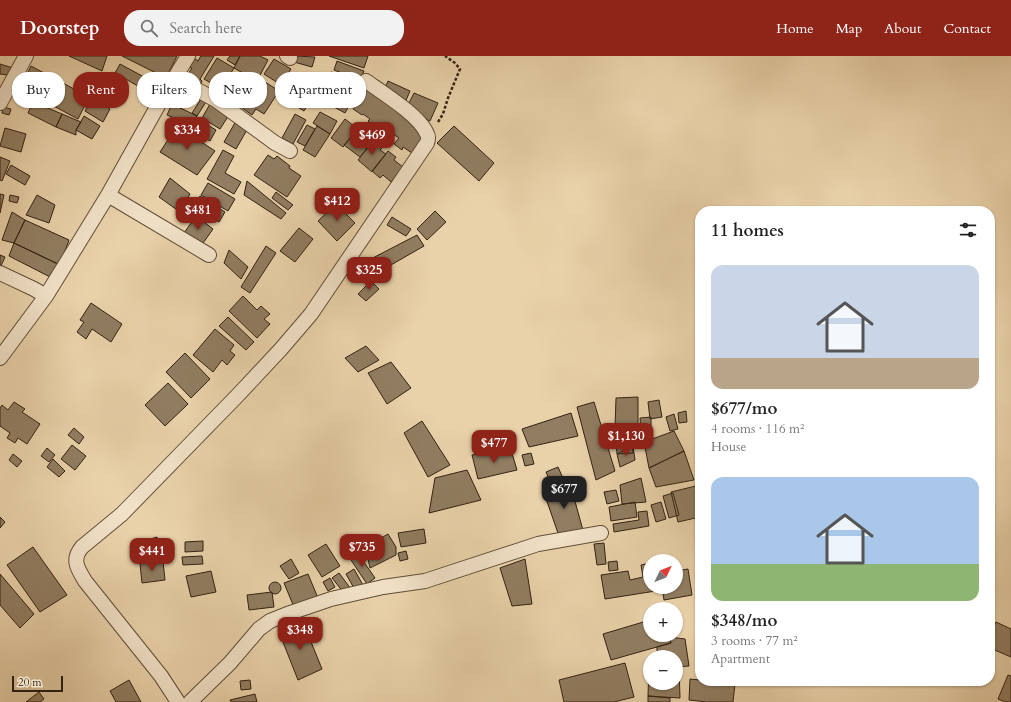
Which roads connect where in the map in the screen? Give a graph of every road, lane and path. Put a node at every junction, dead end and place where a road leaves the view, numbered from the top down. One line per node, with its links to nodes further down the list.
1 (26, 56): 7 (street)
2 (188, 56): 4 (street)
3 (445, 56): 9 (path)
4 (179, 72)
5 (366, 81): 9 (street)
6 (201, 92): 10 (street)
7 (0, 103)
8 (157, 108): 11 (street)
9 (428, 136): 17 (street)
10 (290, 151)
11 (108, 195): 12 (street); 14 (street)
12 (209, 255)
13 (0, 273): 14 (street)
14 (46, 296): 15 (street)
15 (0, 358)
16 (601, 533): 18 (street)
17 (178, 702)
18 (190, 702)

